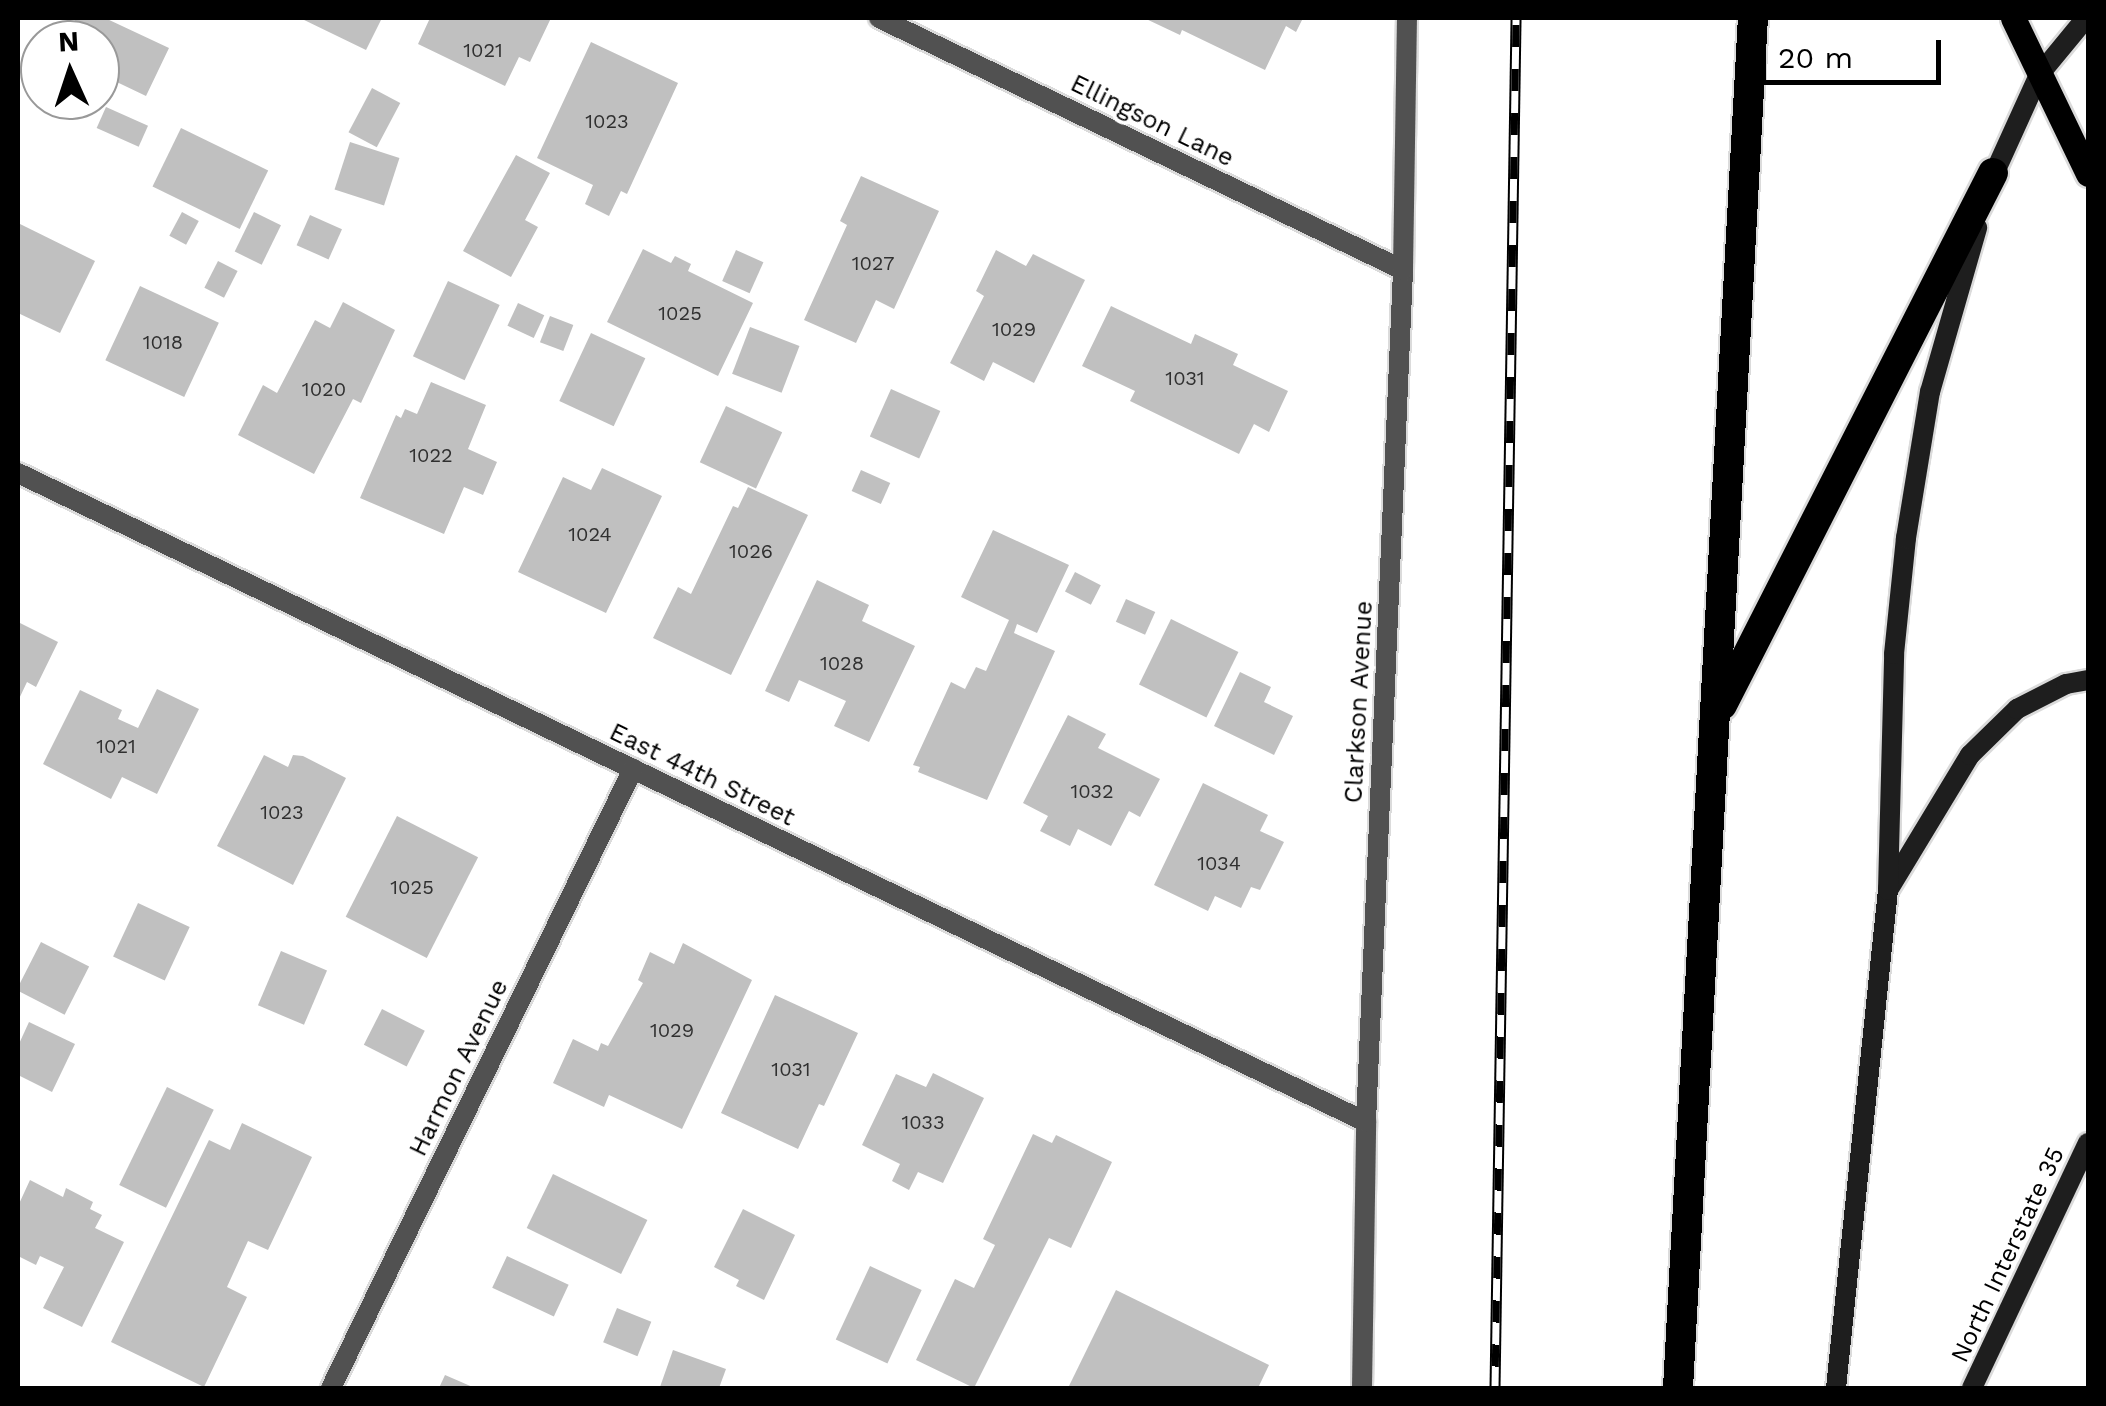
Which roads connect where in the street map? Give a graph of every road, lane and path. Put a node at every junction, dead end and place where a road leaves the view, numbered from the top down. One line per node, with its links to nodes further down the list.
1 (879, 18): 9 (street, Ellingson Lane)
2 (1407, 18): 9 (street, Clarkson Avenue)
3 (1753, 18): 12 (highway)
4 (2013, 18): 6 (main road)
5 (2086, 18): 6 (main road)
6 (2040, 75): 7 (main road); 8 (main road)
7 (1992, 173): 12 (highway); 14 (main road)
8 (2088, 174)
9 (1404, 270): 15 (street, Clarkson Avenue)
10 (18, 473): 13 (street, East 44th Street)
11 (2088, 680): 14 (main road)
12 (1716, 716): 17 (highway)
13 (633, 770): 15 (street, East 44th Street); 18 (street, Harmon Avenue)
14 (1888, 890): 20 (main road)
15 (1366, 1122): 19 (street, Clarkson Avenue)
16 (2088, 1143): 21 (main road, North Interstate 35)
17 (1678, 1384)
18 (331, 1388)
19 (1362, 1388)
20 (1836, 1388)
21 (1972, 1388)

